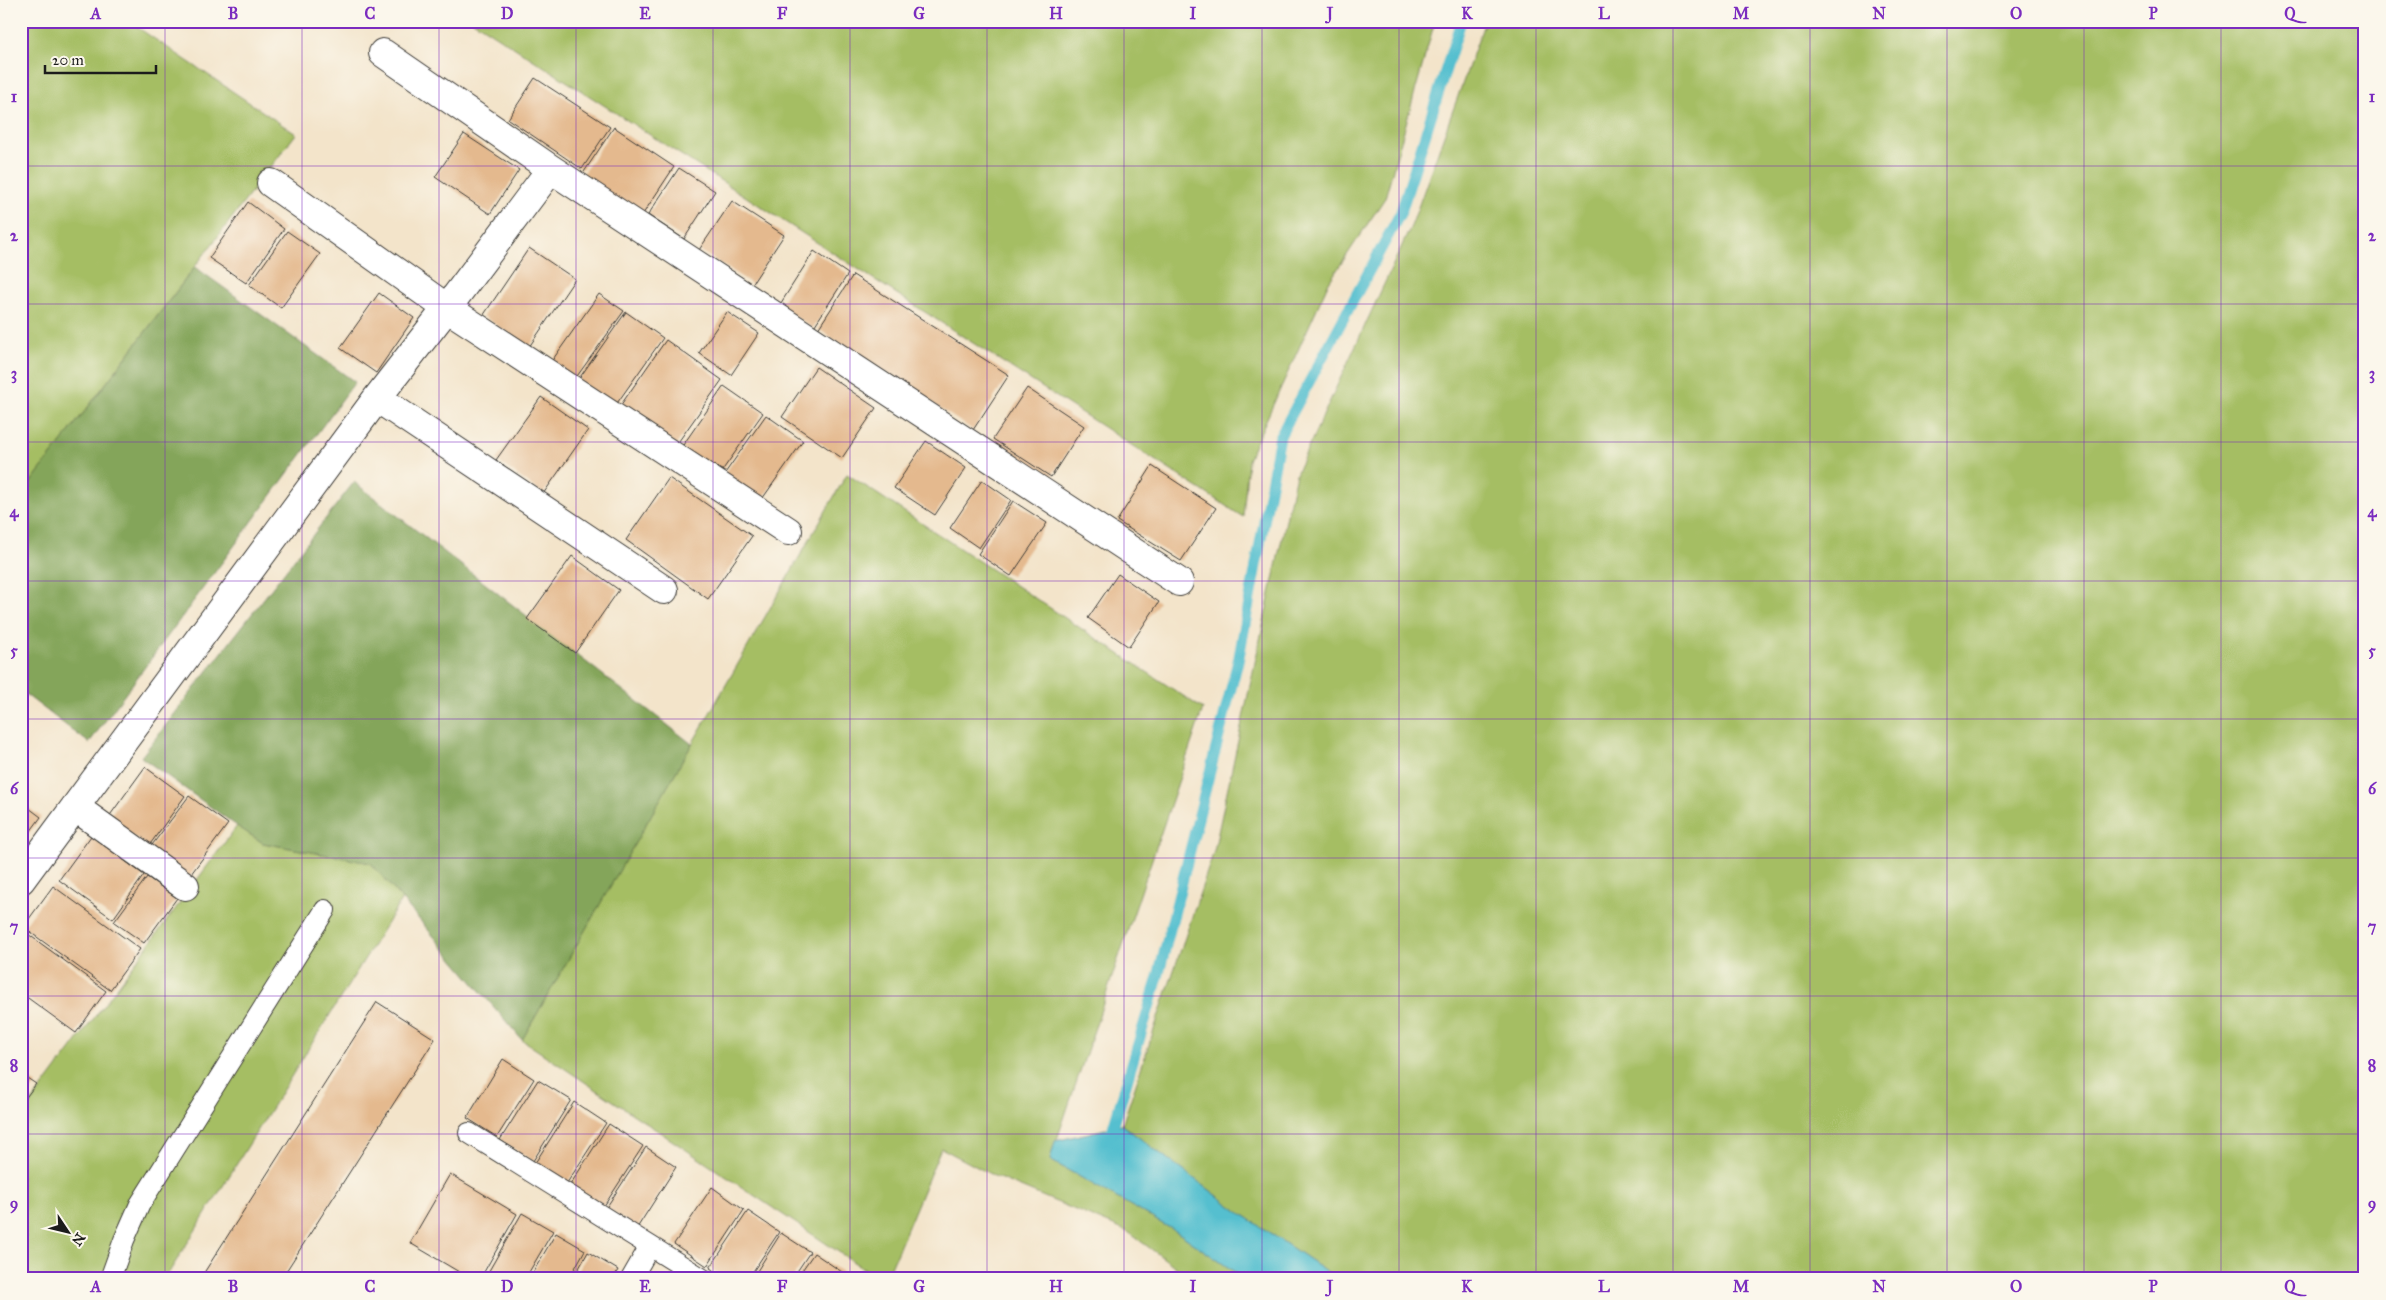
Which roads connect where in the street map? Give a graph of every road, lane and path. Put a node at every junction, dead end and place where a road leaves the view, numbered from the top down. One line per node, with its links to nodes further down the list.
1 (383, 53): 2 (street)
2 (551, 169): 4 (street); 7 (street)
3 (272, 183): 4 (street)
4 (447, 308): 5 (street); 6 (street)
5 (377, 398): 8 (street); 9 (street)
6 (788, 531)
7 (1179, 582)
8 (664, 590)
9 (75, 808): 10 (street); 11 (street)
10 (21, 880)
11 (184, 886)
12 (325, 910): 15 (lane)
13 (469, 1133): 14 (lane)
14 (650, 1246): 16 (lane); 17 (lane)
15 (110, 1279)
16 (631, 1279)
17 (703, 1279)

